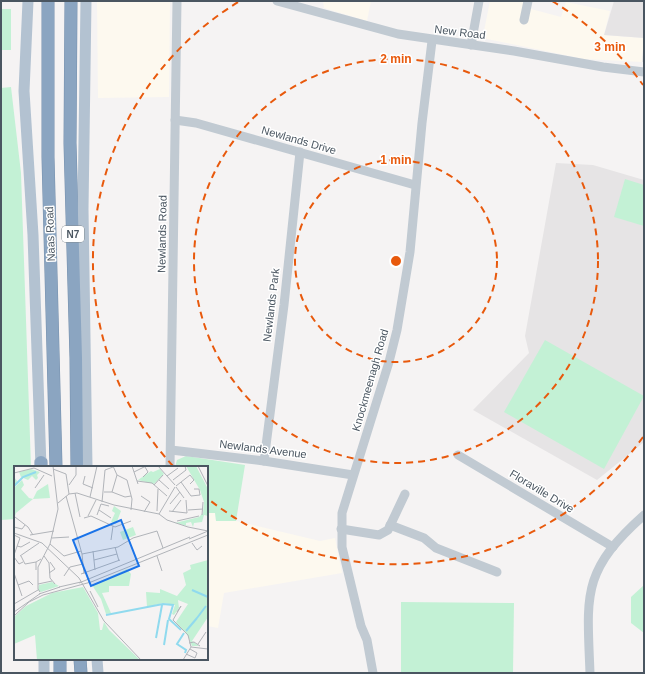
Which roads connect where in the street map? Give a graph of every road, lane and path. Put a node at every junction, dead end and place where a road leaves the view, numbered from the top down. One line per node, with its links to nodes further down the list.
1 (48, 1): 21 (highway, Naas Road / N7)
2 (71, 1): 22 (highway, Naas Road / N7)
3 (86, 1): 23 (main road)
4 (177, 1): 14 (street, Newlands Road)
5 (277, 1): 9 (street, New Road)
6 (479, 1): 12 (street)
7 (528, 1): 10 (street)
8 (27, 2): 20 (main road)
9 (307, 5): 11 (street, New Road)
10 (524, 20)
11 (432, 41): 12 (street, New Road); 16 (street, Knockmeenagh Road)
12 (471, 45): 13 (street, New Road)
13 (644, 72)
14 (175, 120): 15 (street, Newlands Drive); 17 (street, Newlands Road)
15 (300, 152): 16 (street, Newlands Drive); 19 (street, Newlands Park)
16 (415, 185): 25 (street, Knockmeenagh Road)
17 (171, 450): 19 (street, Newlands Avenue); 24 (street, Newlands Road)
18 (458, 455): 30 (street, Floraville Drive)
19 (264, 461): 25 (street, Newlands Avenue)
20 (41, 465)
21 (56, 466)
22 (77, 466)
23 (87, 466)
24 (170, 466)
25 (353, 475): 29 (street, Knockmeenagh Road)
26 (404, 494): 28 (street)
27 (644, 515): 30 (street)
28 (390, 525): 29 (street); 31 (street)
29 (341, 529): 42 (street, Knockmeenagh Road)
30 (613, 547): 43 (street)
31 (497, 572)
32 (44, 660): 37 (main road)
33 (60, 660): 38 (highway)
34 (80, 660): 39 (highway)
35 (87, 660): 40 (highway)
36 (97, 660): 41 (main road)
37 (44, 673)
38 (60, 673)
39 (80, 673)
40 (87, 673)
41 (98, 673)
42 (373, 673)
43 (590, 673)

